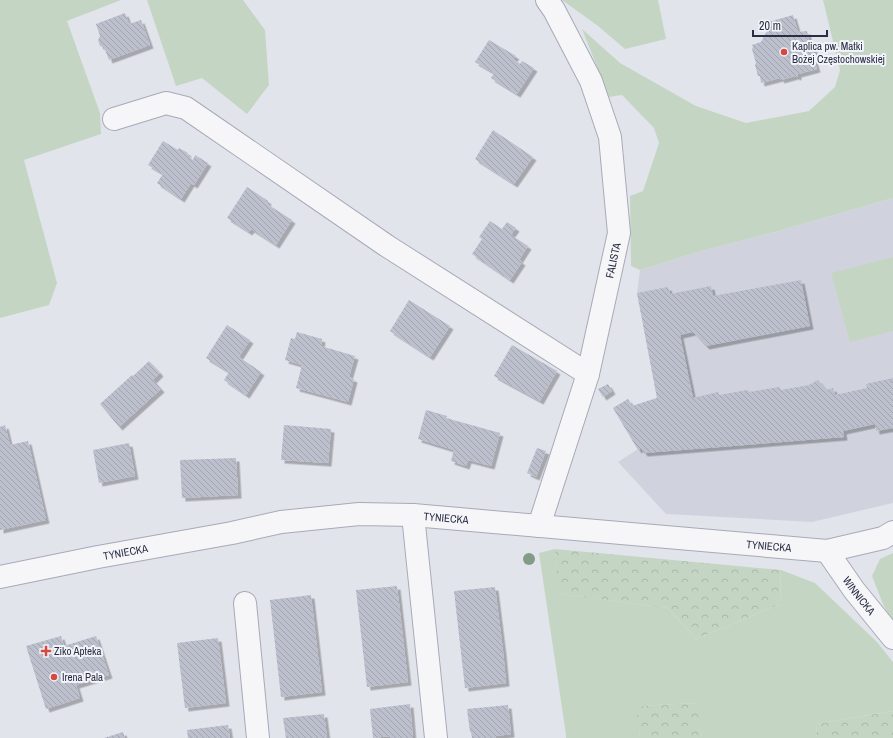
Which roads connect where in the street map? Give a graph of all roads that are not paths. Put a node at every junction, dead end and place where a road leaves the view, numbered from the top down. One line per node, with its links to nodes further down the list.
1 (548, 0): 3 (street, FALISTA)
2 (114, 119): 3 (street)
3 (588, 374): 5 (street, FALISTA)
4 (413, 515): 5 (street, TYNIECKA); 8 (street, TYNIECKA); 12 (street)
5 (539, 526): 7 (street, TYNIECKA)
6 (893, 532): 7 (street, TYNIECKA)
7 (827, 551): 10 (street, WINNICKA)
8 (0, 577)
9 (245, 603): 11 (street)
10 (893, 638)
11 (258, 738)
12 (436, 738)

